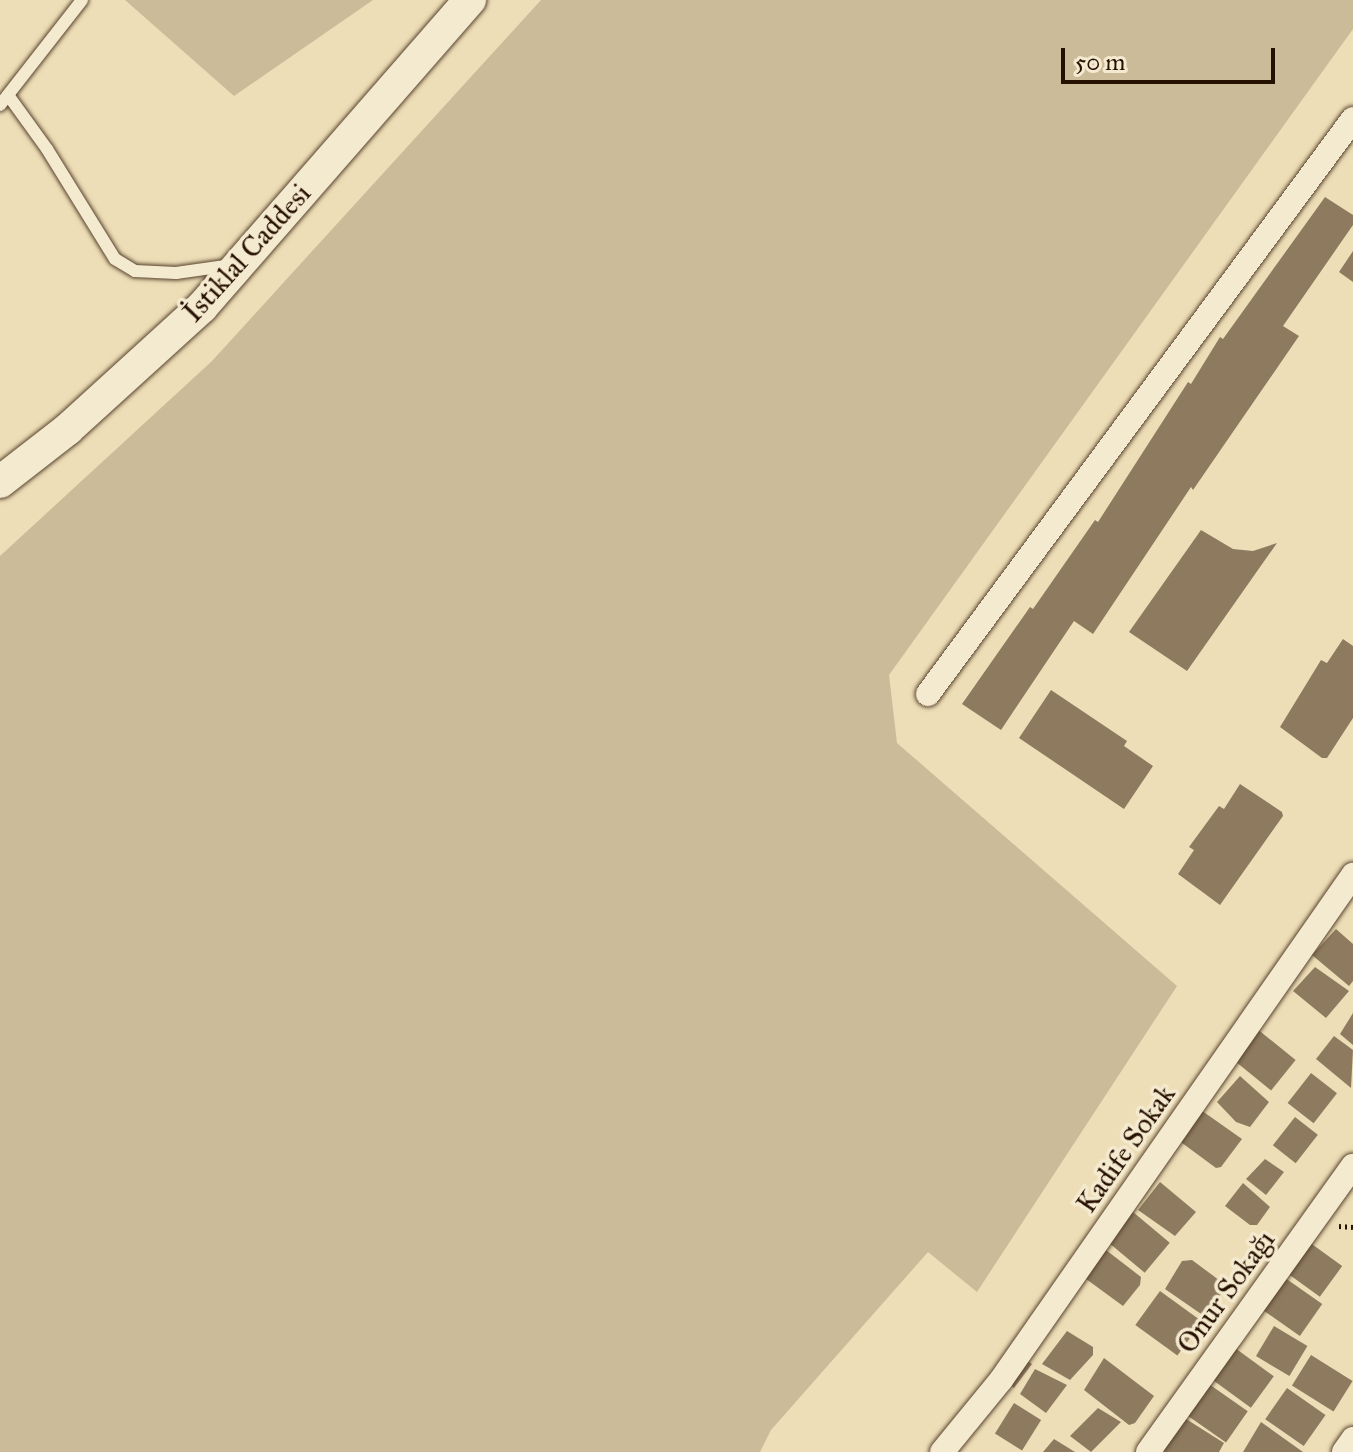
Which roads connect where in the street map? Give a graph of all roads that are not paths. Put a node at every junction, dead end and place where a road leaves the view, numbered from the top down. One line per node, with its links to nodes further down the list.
1 (82, 0): 3 (lane)
2 (470, 0): 5 (main road, İstiklal Caddesi)
3 (4, 100): 5 (lane)
4 (1353, 119): 7 (street)
5 (237, 264): 6 (main road, İstiklal Caddesi)
6 (0, 482)
7 (928, 694)
8 (1353, 875): 11 (street, Kadife Sokak)
9 (1353, 1166): 12 (street, Onur Sokağı)
10 (1353, 1439): 13 (street)
11 (942, 1452)
12 (1148, 1452)
13 (1344, 1452)

